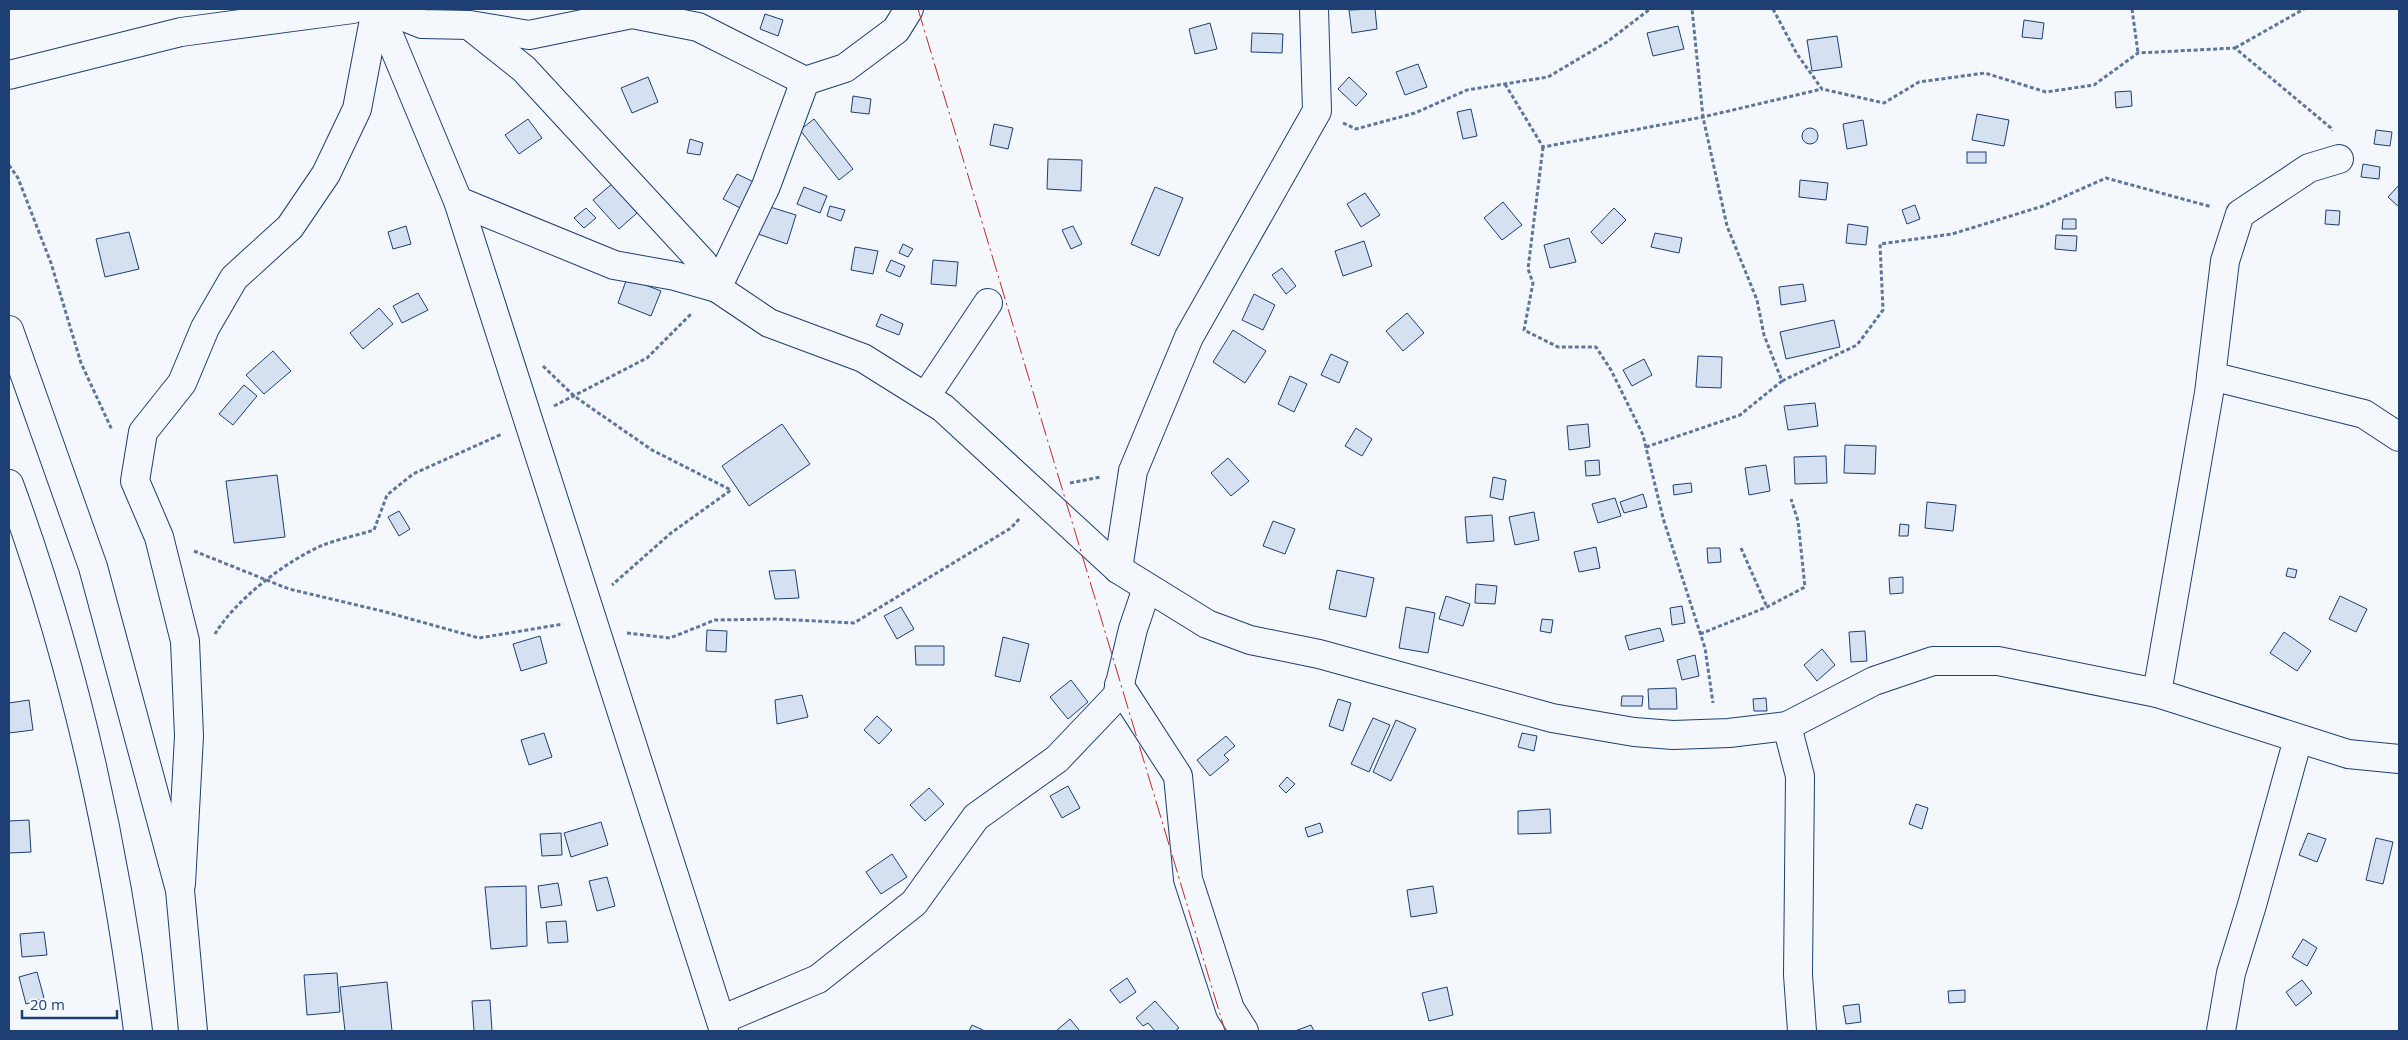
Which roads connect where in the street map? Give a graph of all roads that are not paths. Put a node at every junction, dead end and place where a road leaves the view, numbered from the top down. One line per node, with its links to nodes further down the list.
1 (353, 9): 7 (main road)
2 (377, 9): 10 (main road); 25 (main road)
3 (385, 9): 6 (main road)
4 (908, 9): 8 (main road)
5 (1314, 9): 18 (main road)
6 (466, 17): 8 (main road); 11 (main road)
7 (9, 75)
8 (805, 82): 11 (main road)
9 (2339, 159): 14 (main road)
10 (458, 201): 11 (main road); 26 (main road)
11 (717, 288): 15 (main road)
12 (988, 302): 15 (main road)
13 (9, 330): 25 (main road)
14 (2211, 376): 16 (main road); 21 (main road)
15 (926, 396): 18 (main road)
16 (2399, 436)
17 (9, 484): 27 (main road)
18 (1118, 569): 19 (main road)
19 (1148, 588): 20 (main road); 22 (main road)
20 (1120, 685): 26 (main road); 29 (main road)
21 (2157, 693): 22 (main road); 23 (main road)
22 (1787, 726): 30 (main road)
23 (2298, 739): 24 (main road); 31 (main road)
24 (2399, 759)
25 (180, 890): 28 (main road)
26 (722, 1026)
27 (138, 1031)
28 (192, 1031)
29 (1244, 1031)
30 (1802, 1031)
31 (2221, 1031)

